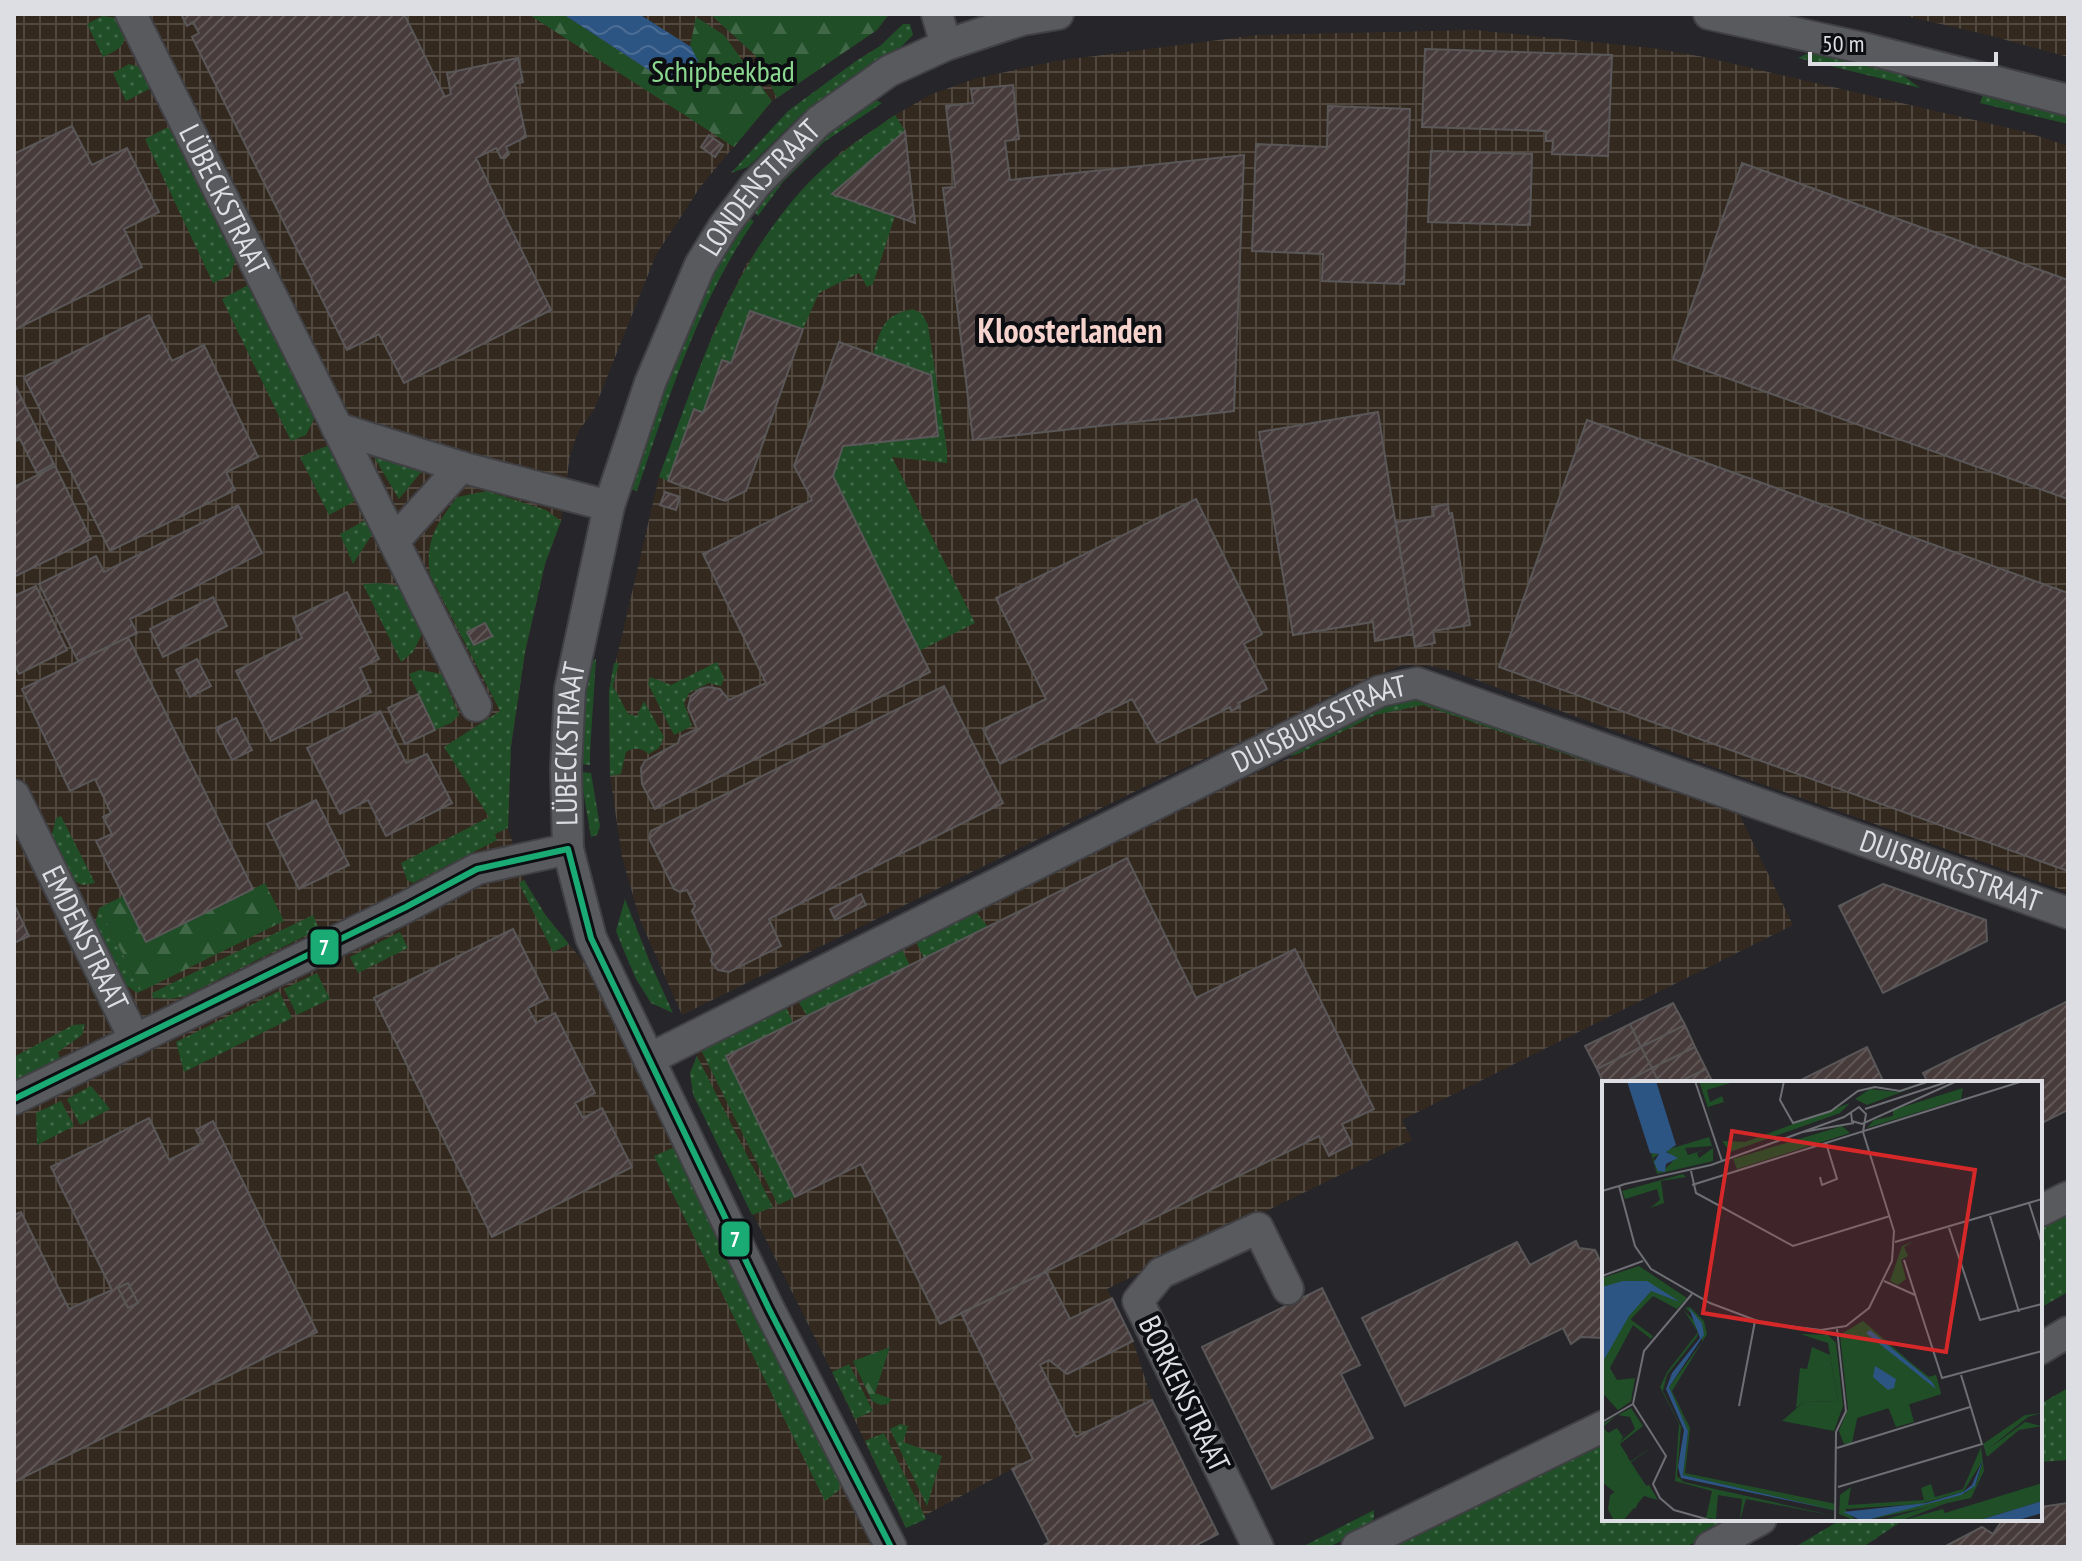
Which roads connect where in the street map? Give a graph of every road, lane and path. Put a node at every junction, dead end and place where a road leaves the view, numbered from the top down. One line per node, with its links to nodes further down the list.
1 (131, 14): 7 (street, LÜBECKSTRAAT)
2 (937, 14): 5 (street)
3 (1058, 14): 5 (street, LONDENSTRAAT)
4 (1709, 14): 6 (street)
5 (946, 45): 9 (street, LONDENSTRAAT)
6 (2068, 100)
7 (337, 428): 8 (street); 10 (street, LÜBECKSTRAAT)
8 (461, 467): 9 (street); 10 (street)
9 (609, 506): 13 (street, LÜBECKSTRAAT)
10 (394, 541): 11 (street, LÜBECKSTRAAT)
11 (476, 706)
12 (14, 795): 15 (street, EMDENSTRAAT)
13 (568, 849): 15 (street); 16 (street, LÜBECKSTRAAT)
14 (2068, 913): 16 (street, DUISBURGSTRAAT)
15 (135, 1040): 17 (street)
16 (649, 1059): 25 (street, LÜBECKSTRAAT)
17 (14, 1099)
18 (2068, 1197): 19 (street)
19 (2042, 1210)
20 (1288, 1289): 26 (street, BORKENSTRAAT)
21 (2068, 1332): 22 (street)
22 (2042, 1348)
23 (1602, 1427): 27 (street)
24 (1757, 1521): 28 (street)
25 (891, 1547)
26 (1258, 1547)
27 (1357, 1547)
28 (1710, 1547)

